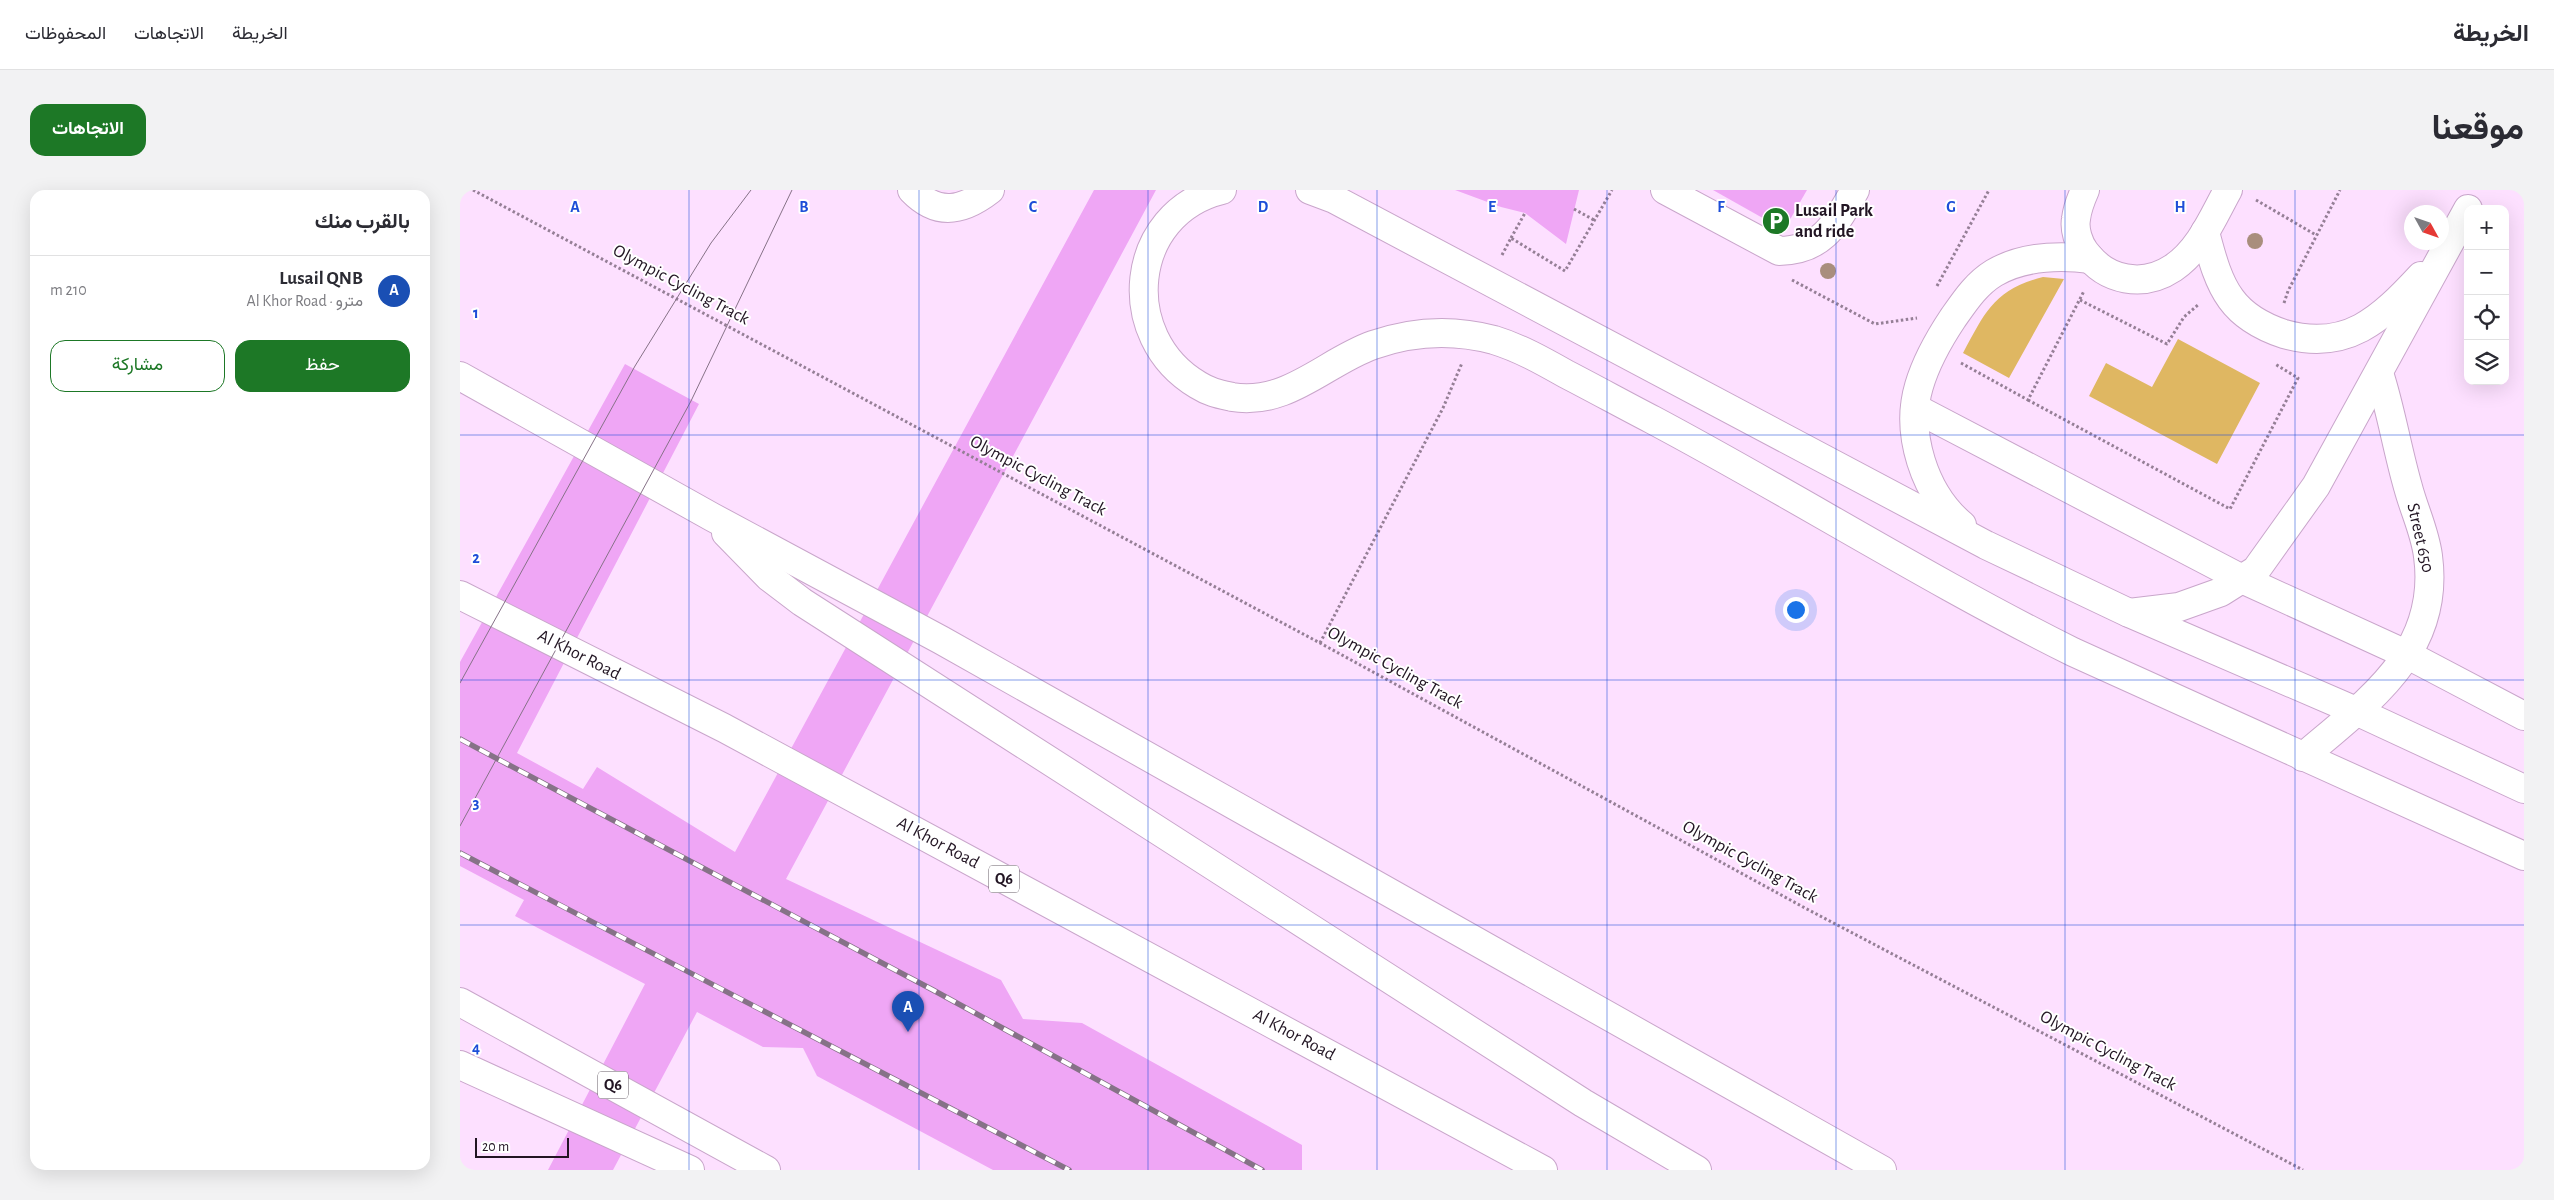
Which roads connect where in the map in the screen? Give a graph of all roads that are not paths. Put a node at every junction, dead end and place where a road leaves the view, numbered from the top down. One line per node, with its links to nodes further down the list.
1 (912, 190): 2 (main road)
2 (990, 190)
3 (1222, 190): 10 (main road)
4 (1310, 190): 22 (main road)
5 (1666, 190): 6 (main road)
6 (1854, 190)
7 (2085, 190): 17 (main road)
8 (2228, 190): 13 (main road)
9 (2478, 190): 11 (main road)
10 (1189, 198): 29 (main road)
11 (2470, 205)
12 (2464, 216): 14 (main road)
13 (2205, 232): 15 (main road); 17 (main road)
14 (2449, 244)
15 (2445, 250)
16 (2445, 250): 18 (main road)
17 (2090, 259): 20 (main road)
18 (2379, 373): 23 (main road); 26 (main road, Street 650)
19 (460, 376): 21 (main road)
20 (1915, 408): 22 (main road); 23 (main road)
21 (712, 517): 37 (main road); 38 (main road)
22 (1986, 545): 25 (main road)
23 (2244, 580): 25 (main road); 26 (main road)
24 (460, 594): 36 (main road, Al Khor Road / Q6)
25 (2129, 613): 27 (main road)
26 (2408, 654): 27 (main road, Street 650); 28 (main road)
27 (2356, 712): 29 (main road, Street 650); 30 (main road)
28 (2524, 716)
29 (2303, 757): 31 (main road)
30 (2524, 789)
31 (2524, 856)
32 (460, 1002): 35 (main road, Q6)
33 (460, 1065): 34 (main road)
34 (690, 1170)
35 (766, 1170)
36 (1543, 1170)
37 (1697, 1170)
38 (1882, 1170)

